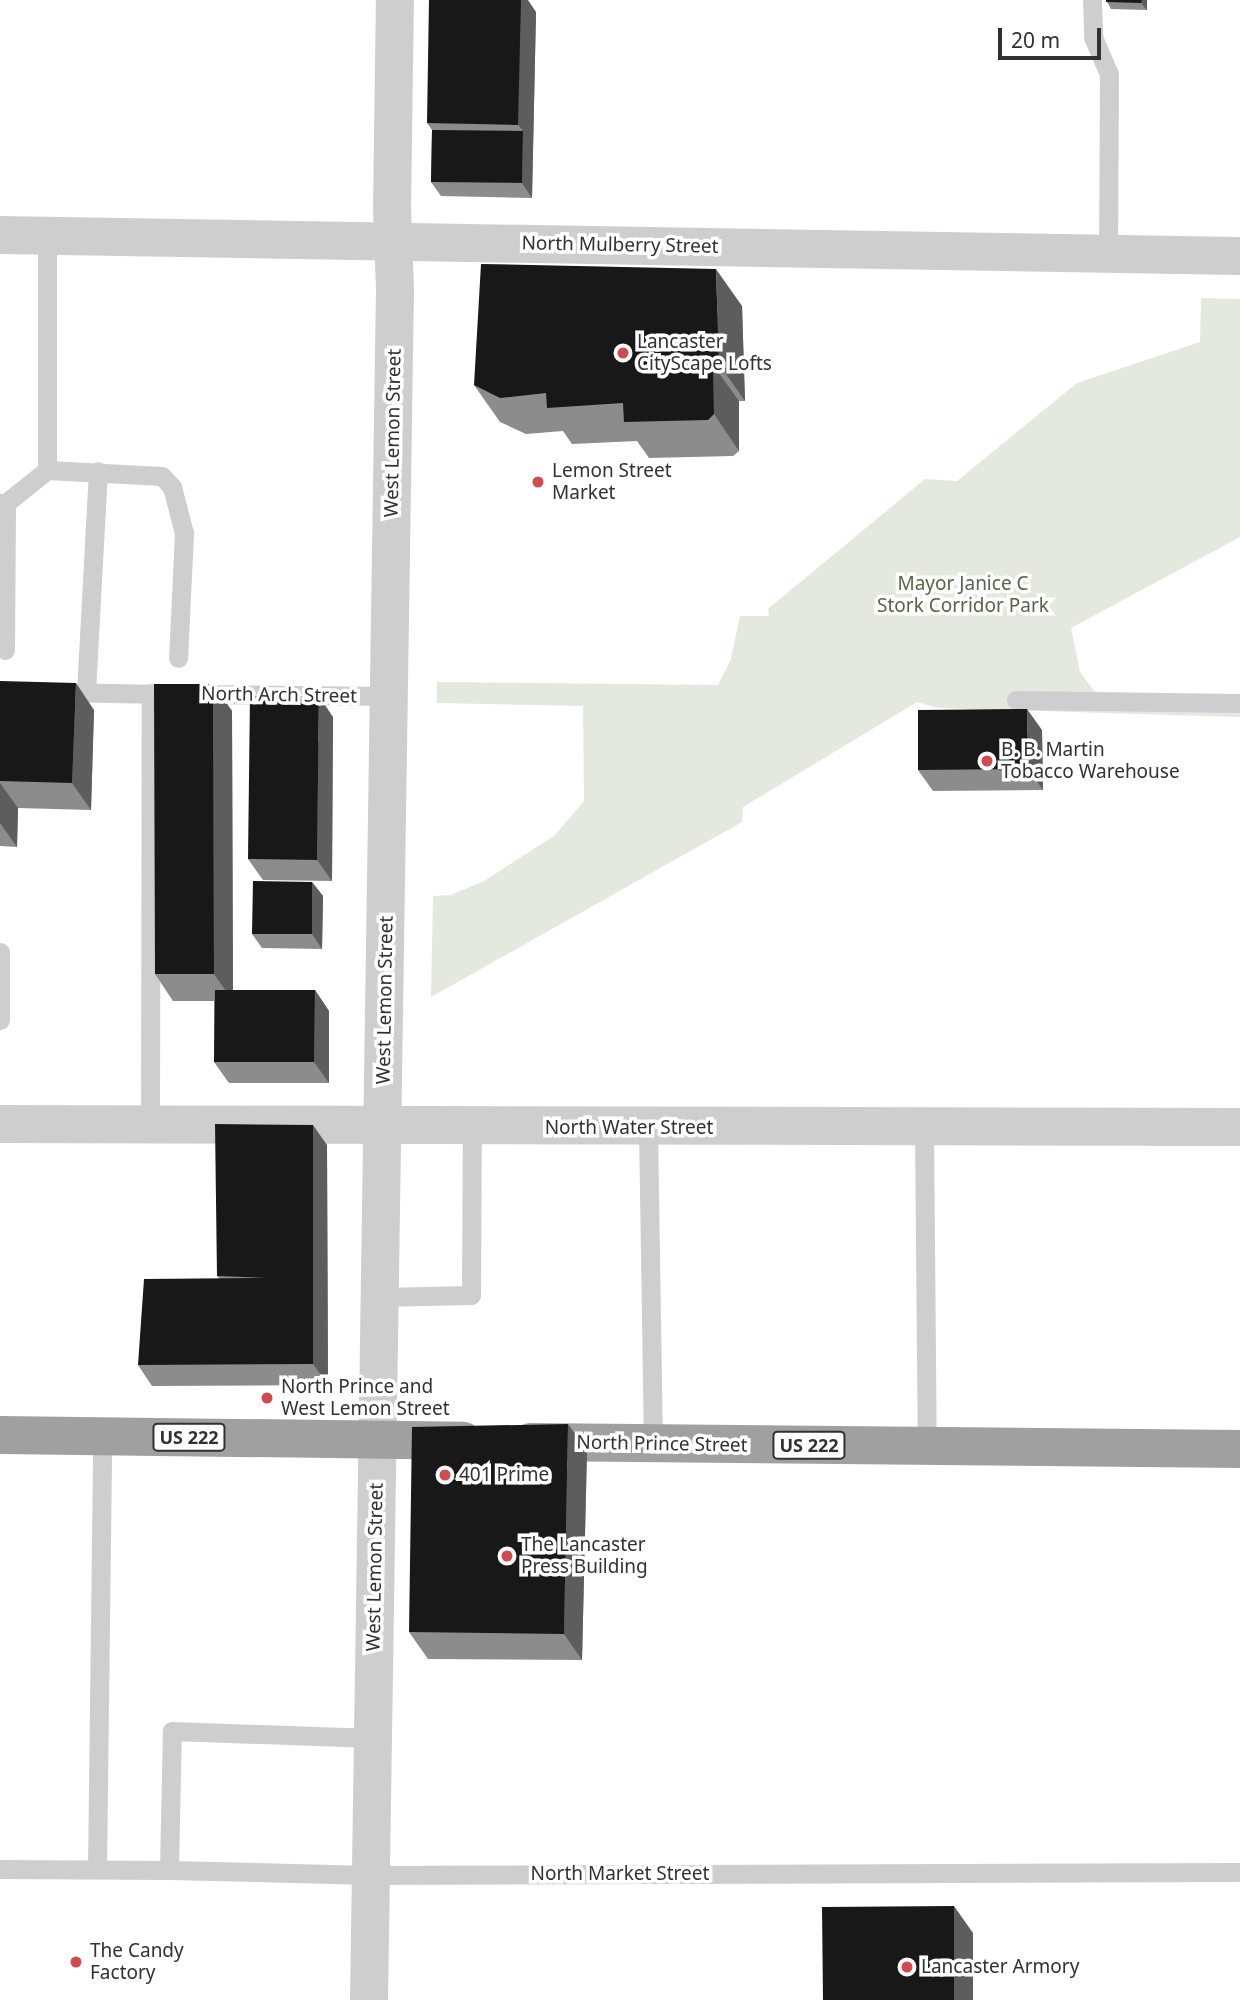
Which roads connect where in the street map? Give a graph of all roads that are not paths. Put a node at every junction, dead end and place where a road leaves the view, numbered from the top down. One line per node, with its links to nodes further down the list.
1 (395, 0): 5 (street, West Lemon Street)
2 (1092, 0): 6 (lane)
3 (0, 235): 4 (street, North Mulberry Street)
4 (47, 236): 5 (street, North Mulberry Street); 8 (lane)
5 (393, 241): 6 (street, North Mulberry Street); 16 (street, West Lemon Street)
6 (1108, 253): 7 (street, North Mulberry Street)
7 (1240, 256)
8 (47, 470): 9 (lane); 10 (lane)
9 (98, 471): 12 (lane); 14 (lane)
10 (3, 503): 11 (lane)
11 (5, 650)
12 (178, 658)
13 (37, 692): 14 (lane, North Arch Street)
14 (86, 692): 15 (lane, North Arch Street)
15 (151, 693): 16 (lane, North Arch Street); 22 (lane)
16 (389, 696): 23 (street, West Lemon Street)
17 (1016, 700): 18 (lane)
18 (1240, 703)
19 (0, 952): 20 (lane)
20 (0, 1020)
21 (8, 1124): 22 (street, North Water Street)
22 (150, 1125): 23 (street, North Water Street)
23 (382, 1127): 24 (street, North Water Street); 28 (street, West Lemon Street)
24 (472, 1127): 25 (street, North Water Street); 28 (lane)
25 (648, 1127): 27 (street, North Water Street); 32 (lane)
26 (1240, 1127): 27 (street, North Water Street)
27 (924, 1128): 33 (lane)
28 (380, 1297): 31 (street, West Lemon Street)
29 (0, 1434): 30 (highway, North Prince Street / US 222)
30 (102, 1436): 31 (highway, North Prince Street / US 222); 36 (lane)
31 (377, 1440): 32 (highway, North Prince Street / US 222); 35 (street, West Lemon Street)
32 (653, 1444): 33 (highway, North Prince Street / US 222)
33 (928, 1446): 34 (highway, North Prince Street / US 222)
34 (1240, 1449)
35 (373, 1738): 38 (lane); 40 (street, West Lemon Street)
36 (97, 1869): 37 (lane, North Market Street); 38 (lane, North Market Street)
37 (0, 1870)
38 (169, 1870): 40 (lane, North Market Street)
39 (1240, 1872): 40 (lane, North Market Street)
40 (371, 1875): 41 (street, West Lemon Street)
41 (369, 2000)

